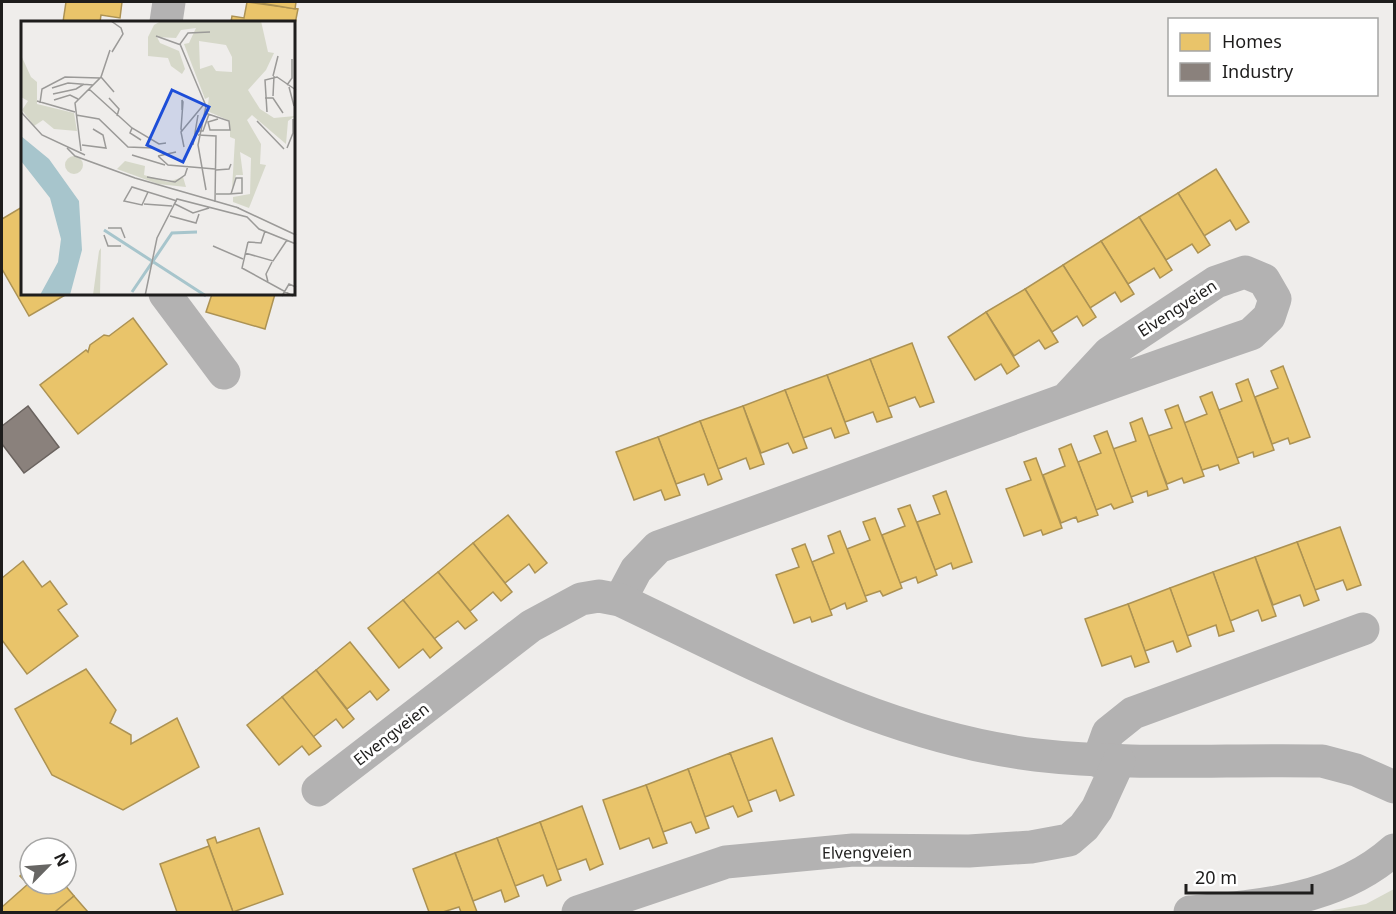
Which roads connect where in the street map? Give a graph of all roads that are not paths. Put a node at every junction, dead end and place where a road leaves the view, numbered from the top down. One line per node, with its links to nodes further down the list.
1 (169, 2): 2 (street)
2 (166, 21)
3 (166, 296): 4 (street)
4 (224, 373)
5 (1069, 396): 5 (street, Elvengveien); 6 (street, Elvengveien)
6 (620, 600): 8 (street, Elvengveien); 10 (street, Elvengveien)
7 (1363, 629): 8 (street, Elvengveien)
8 (1108, 761): 9 (street, Elvengveien); 12 (street, Elvengveien)
9 (1395, 787)
10 (318, 790)
11 (1395, 850): 13 (street)
12 (578, 912)
13 (1190, 912)

